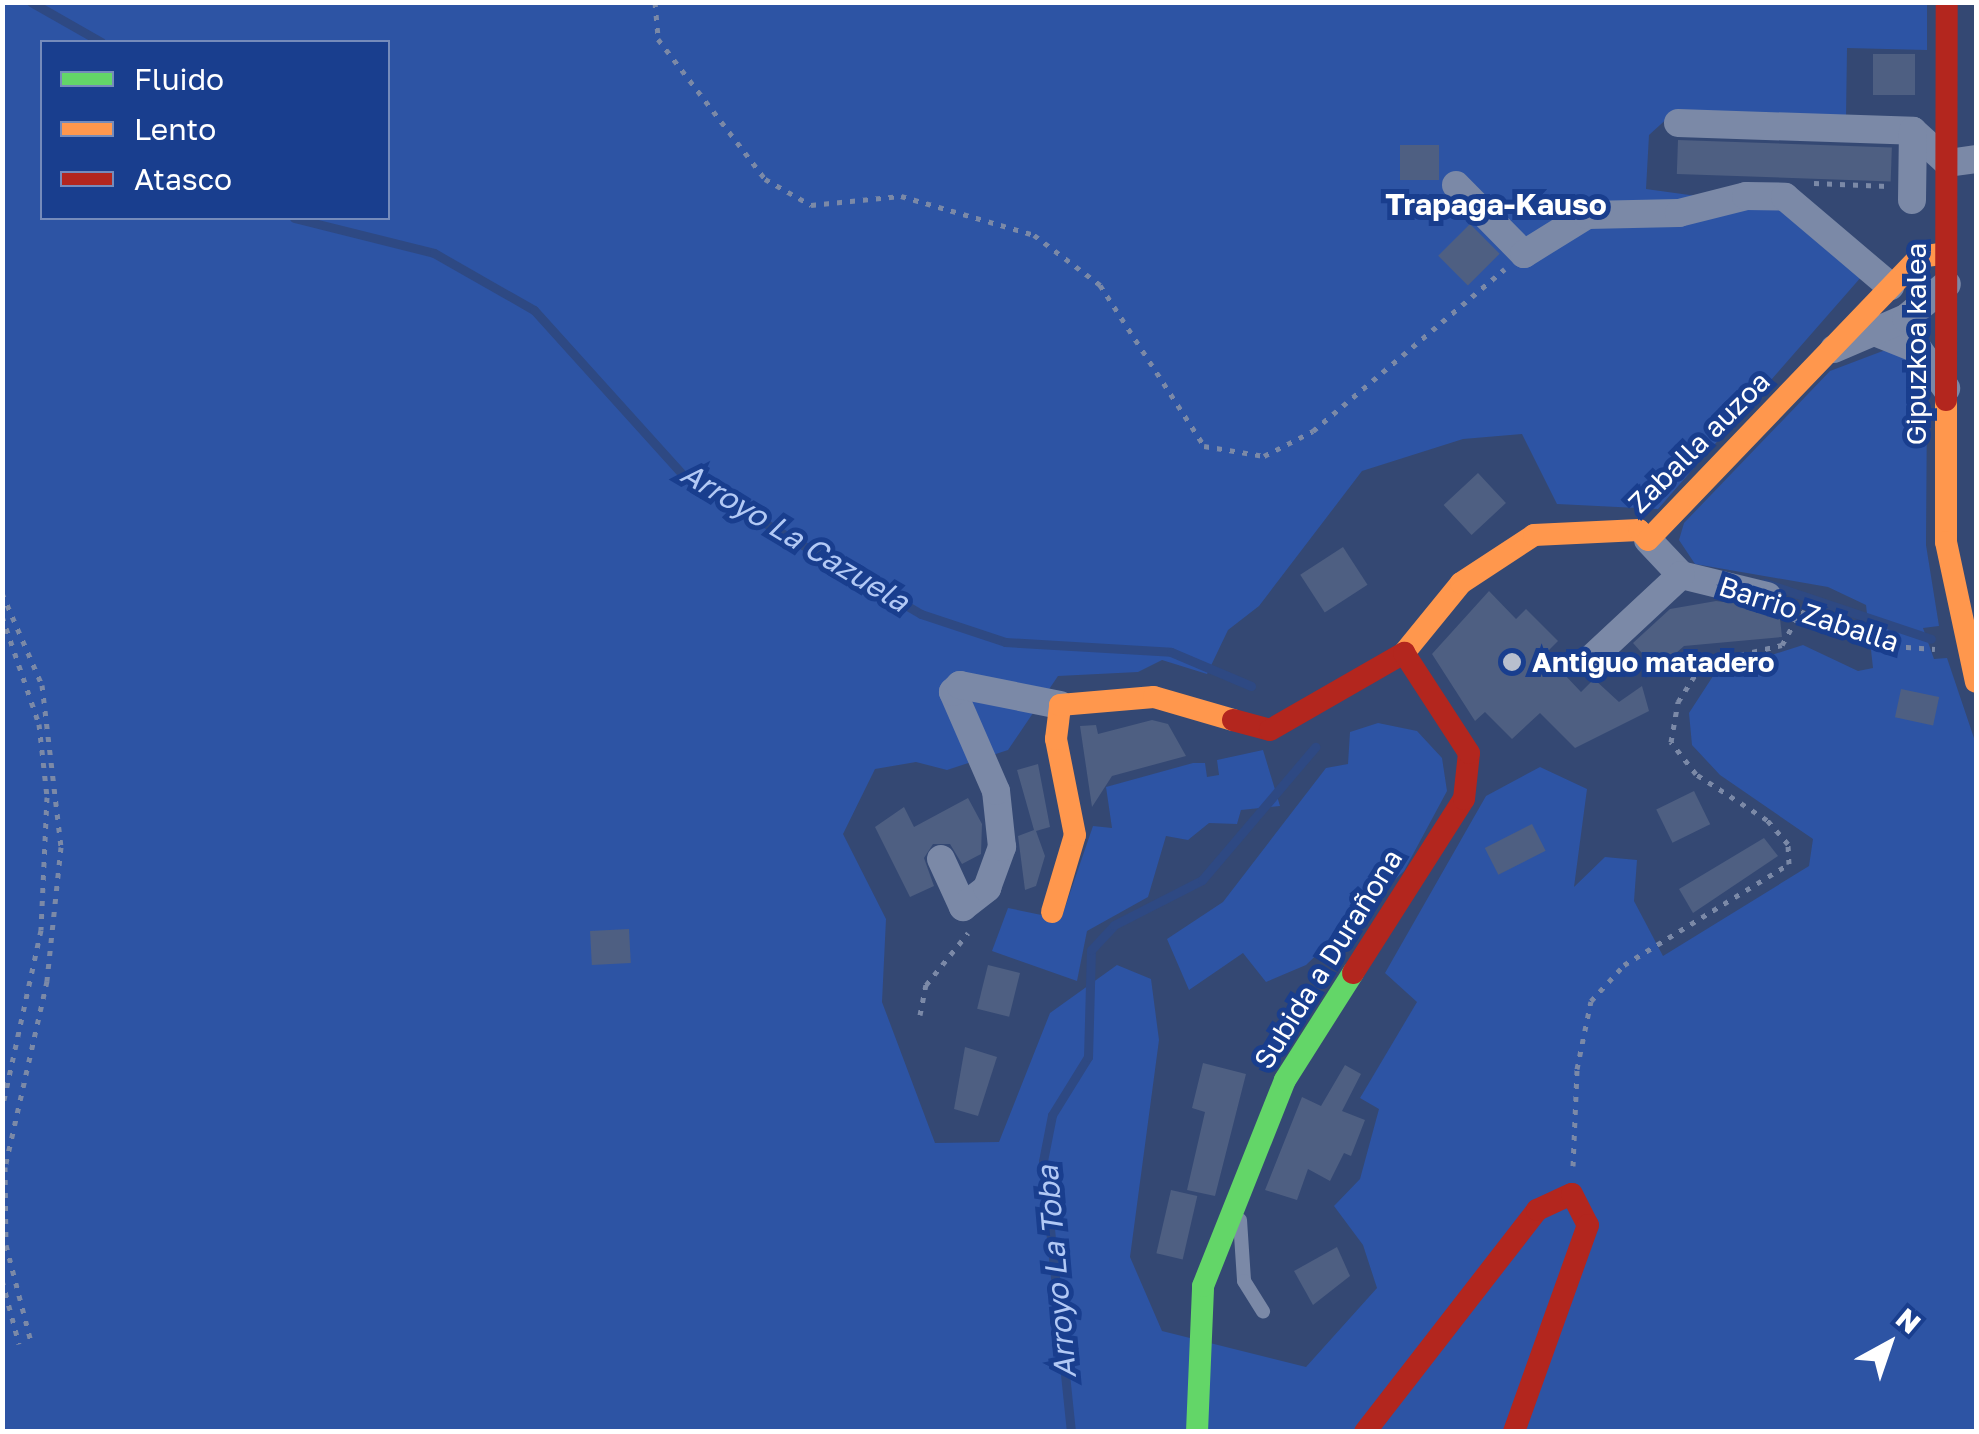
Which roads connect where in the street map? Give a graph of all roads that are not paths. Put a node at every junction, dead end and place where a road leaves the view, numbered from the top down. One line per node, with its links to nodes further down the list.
1 (1947, 2): 5 (street, Gipuzkoa kalea)
2 (1678, 122): 3 (street)
3 (1913, 131): 5 (street); 7 (street)
4 (1976, 158): 5 (street)
5 (1948, 163): 8 (street, Gipuzkoa kalea)
6 (1456, 185): 10 (street)
7 (1912, 200)
8 (1946, 253): 9 (street, Gipuzkoa kalea); 10 (street)
9 (1947, 284): 11 (street); 13 (street, Gipuzkoa kalea)
10 (1890, 286): 12 (street)
11 (1877, 333): 12 (street); 13 (street)
12 (1832, 349): 14 (street, Zaballa auzoa)
13 (1946, 388): 19 (street, Gipuzkoa kalea)
14 (1648, 540): 15 (street, Barrio Zaballa); 17 (street, Zaballa auzoa)
15 (1681, 575): 16 (street, Barrio Zaballa); 18 (street, Barrio Zaballa)
16 (1767, 596)
17 (1404, 653): 20 (street); 23 (street, Subida a Durañona)
18 (1593, 657)
19 (1976, 682)
20 (1060, 705): 21 (street); 22 (street)
21 (941, 859)
22 (1052, 912)
23 (1233, 1206): 24 (lane); 25 (street, Subida a Durañona)
24 (1263, 1312)
25 (1197, 1432)
26 (1366, 1432): 27 (street)
27 (1514, 1432)

